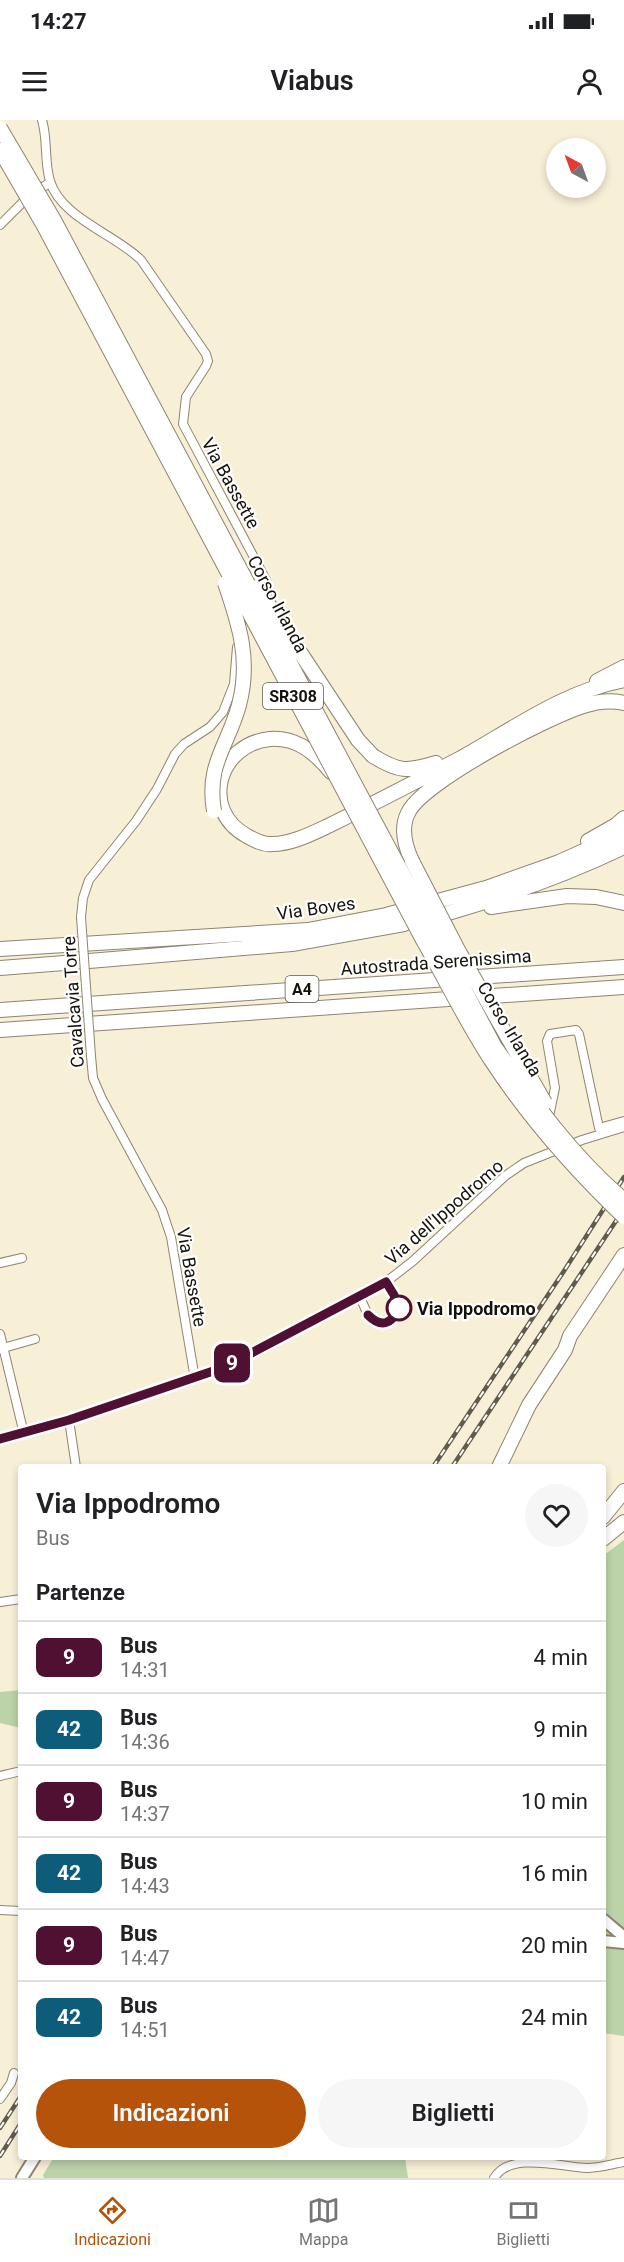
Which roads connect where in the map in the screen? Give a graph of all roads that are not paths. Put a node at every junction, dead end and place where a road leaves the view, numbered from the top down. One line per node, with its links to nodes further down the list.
1 (42, 120): 4 (street, Via Bassette)
2 (0, 128): 6 (highway, Corso Irlanda / SR308, bridge)
3 (0, 150): 7 (highway, Corso Irlanda / SR308, bridge)
4 (50, 182): 5 (street); 19 (street, Via Bassette)
5 (0, 225)
6 (209, 513): 14 (highway, bridge); 34 (highway, Corso Irlanda / SR308, bridge)
7 (210, 541): 16 (highway, Corso Irlanda / SR308, bridge); 17 (highway, bridge)
8 (624, 667): 11 (highway)
9 (624, 680): 11 (highway)
10 (624, 685): 13 (highway)
11 (574, 696): 14 (highway)
12 (624, 703): 13 (highway)
13 (563, 713): 15 (highway)
14 (496, 737): 17 (highway)
15 (489, 752): 17 (highway); 34 (highway, bridge)
16 (340, 783): 17 (highway, bridge); 37 (highway, Corso Irlanda / SR308, bridge)
17 (218, 809)
18 (624, 818): 22 (highway)
19 (136, 821): 35 (street, Cavalcavia Torre, bridge)
20 (624, 833): 22 (highway, Via Boves)
21 (624, 847): 23 (highway)
22 (470, 893): 25 (highway, Via Boves)
23 (624, 903)
24 (404, 924): 27 (highway, Via Boves)
25 (0, 949)
26 (624, 967): 29 (highway, Autostrada Serenissima / A4)
27 (0, 968)
28 (624, 987): 30 (highway, A4)
29 (0, 1010)
30 (0, 1030)
31 (624, 1121): 33 (street)
32 (624, 1127): 33 (street, Via dell'Ippodromo)
33 (560, 1148): 41 (street, Via dell'Ippodromo)
34 (575, 1153): 36 (highway, Corso Irlanda / SR308, bridge)
35 (149, 1184): 46 (street, Via Bassette)
36 (624, 1200)
37 (624, 1217)
38 (624, 1255): 51 (highway)
39 (22, 1258): 40 (street)
40 (0, 1263)
41 (386, 1282): 42 (street, Via dell'Ippodromo); 42 (street, Via dell'Ippodromo)
42 (360, 1297): 46 (street, Via dell'Ippodromo)
43 (0, 1334): 45 (street)
44 (35, 1339): 45 (street)
45 (2, 1348): 48 (street)
46 (195, 1379): 47 (street, Via dell'Ippodromo)
47 (69, 1420): 48 (street, Via dell'Ippodromo); 50 (street)
48 (24, 1434): 49 (street, Via dell'Ippodromo)
49 (0, 1439)
50 (76, 1464)
51 (500, 1464)
52 (624, 1491): 53 (highway)
53 (606, 1512)
54 (624, 1522): 55 (highway)
55 (606, 1537)
56 (18, 1599): 57 (street)
57 (0, 1602)
58 (18, 1772): 59 (street)
59 (0, 1776)
60 (0, 1910): 61 (street)
61 (18, 1911)
62 (606, 1924): 63 (street)
63 (624, 1937)
64 (606, 1941): 65 (street)
65 (624, 1943)
66 (14, 2073): 67 (street)
67 (0, 2099)
68 (34, 2160): 71 (street)
69 (35, 2160): 72 (street)
70 (624, 2162): 73 (street)
71 (22, 2178)
72 (33, 2178)
73 (494, 2178)

